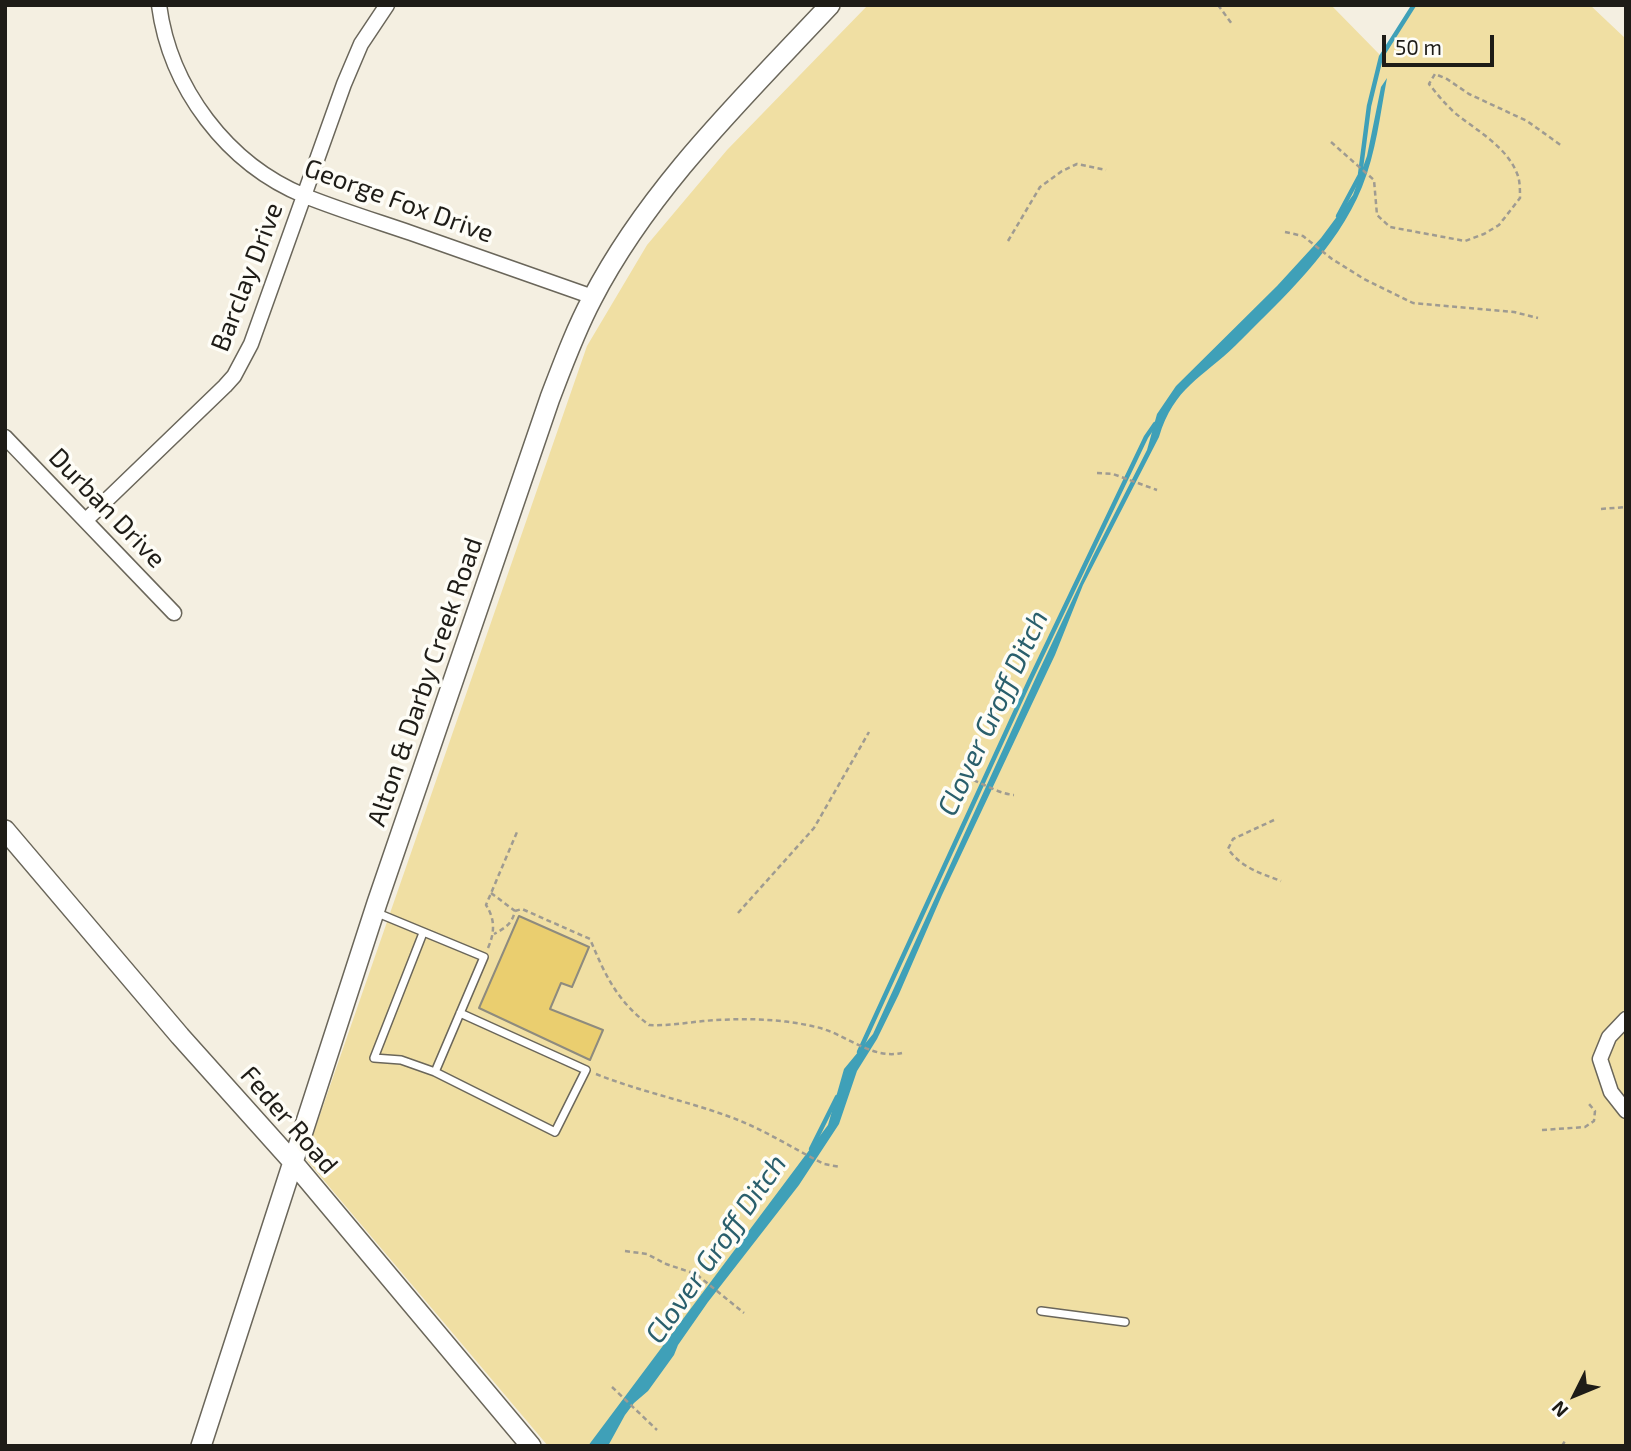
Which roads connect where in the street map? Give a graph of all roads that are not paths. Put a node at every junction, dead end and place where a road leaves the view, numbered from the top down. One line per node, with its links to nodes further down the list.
1 (159, 5): 4 (street, George Fox Drive)
2 (387, 5): 4 (street, Barclay Drive)
3 (830, 5): 5 (street, Alton & Darby Creek Road)
4 (304, 196): 5 (street, George Fox Drive); 7 (street, Barclay Drive)
5 (593, 297): 10 (street, Alton & Darby Creek Road)
6 (5, 437): 7 (street, Durban Drive)
7 (86, 520): 8 (street, Durban Drive)
8 (174, 613)
9 (5, 830): 16 (street, Feder Road)
10 (374, 912): 11 (lane); 16 (street, Alton & Darby Creek Road)
11 (423, 933): 12 (lane); 14 (lane)
12 (460, 1013): 14 (lane); 14 (lane)
13 (1626, 1019): 15 (street)
14 (435, 1072)
15 (1626, 1111)
16 (292, 1161): 19 (street, Alton & Darby Creek Road); 20 (street, Feder Road)
17 (1041, 1311): 18 (lane)
18 (1125, 1322)
19 (201, 1446)
20 (531, 1446)

